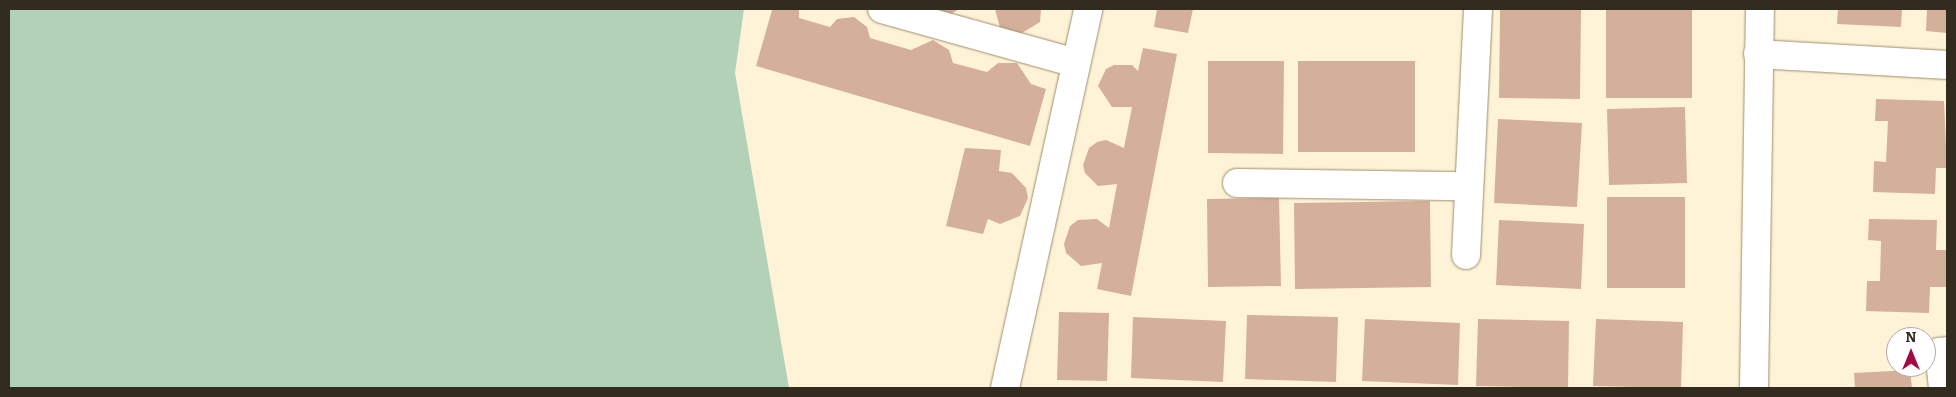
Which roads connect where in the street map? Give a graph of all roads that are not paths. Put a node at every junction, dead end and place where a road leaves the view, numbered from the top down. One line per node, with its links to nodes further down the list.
1 (882, 9): 6 (street)
2 (1088, 9): 6 (street)
3 (1478, 9): 9 (street)
4 (1760, 9): 5 (street)
5 (1758, 54): 7 (street); 13 (street)
6 (1076, 63): 12 (street)
7 (1947, 65)
8 (1237, 183): 9 (street)
9 (1466, 186): 10 (street)
10 (1466, 255)
11 (1947, 351): 14 (street)
12 (1005, 388)
13 (1754, 388)
14 (1943, 388)

